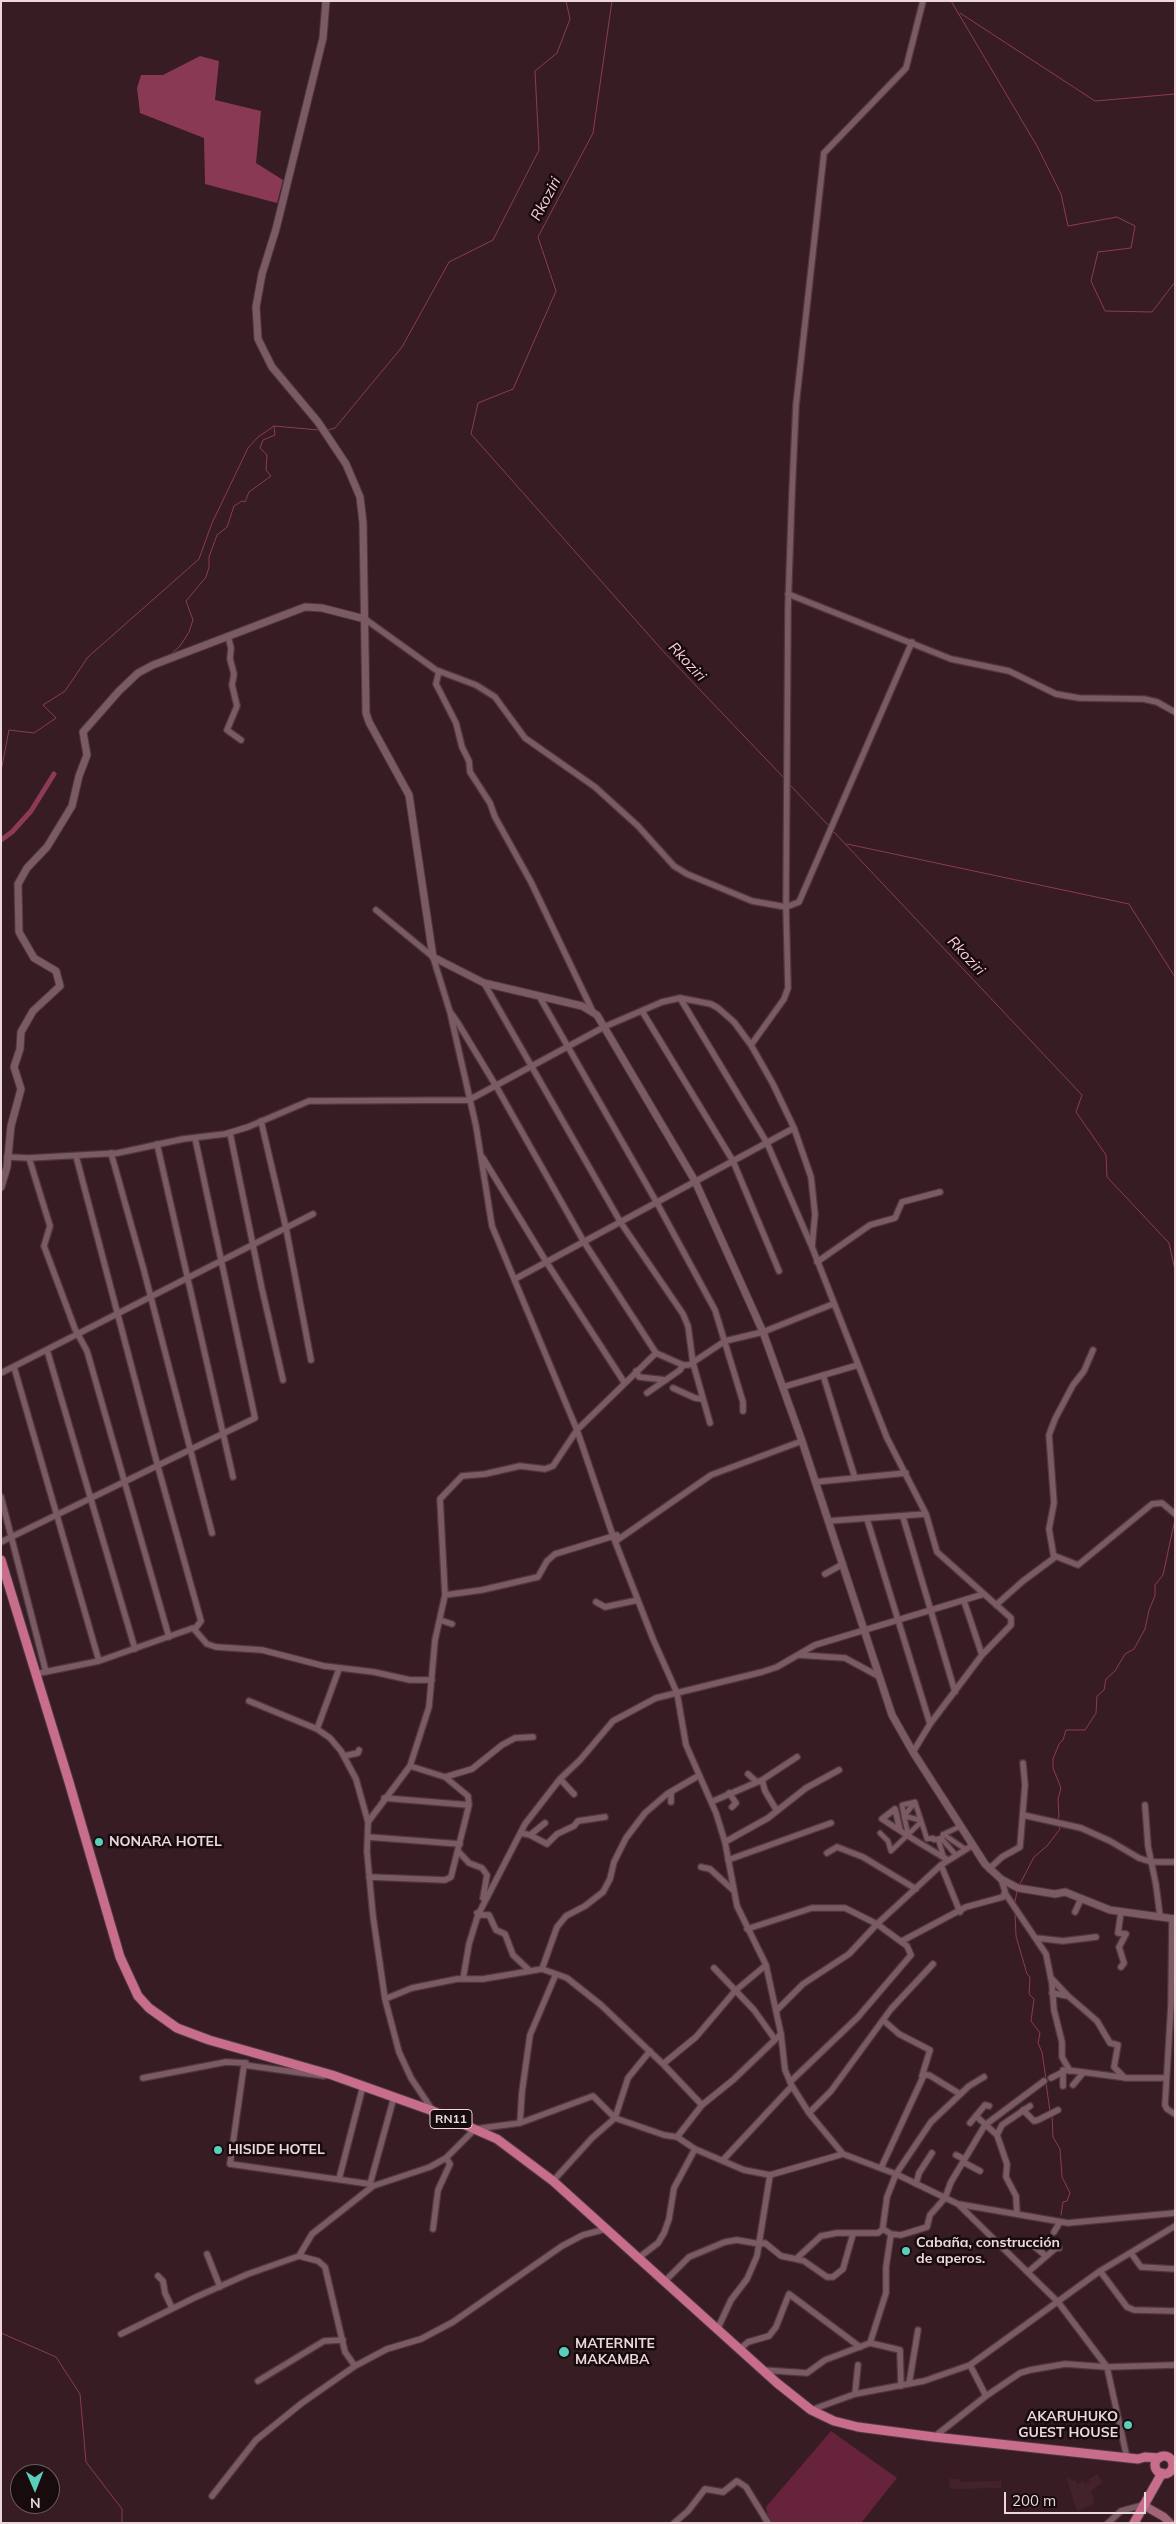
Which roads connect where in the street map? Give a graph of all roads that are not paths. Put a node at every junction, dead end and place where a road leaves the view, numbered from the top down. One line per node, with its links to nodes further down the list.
1 (326, 1): 4 (street)
2 (923, 1): 3 (street)
3 (788, 594): 6 (street); 10 (street)
4 (365, 619): 5 (street); 7 (street); 12 (street)
5 (228, 636): 9 (street); 34 (street)
6 (912, 642): 8 (street); 10 (street)
7 (439, 671): 10 (street); 18 (street)
8 (1175, 712)
9 (242, 740)
10 (786, 907): 20 (street)
11 (376, 910): 12 (street)
12 (432, 957): 13 (street); 17 (street)
13 (484, 983): 14 (street); 22 (street)
14 (539, 996): 18 (street); 21 (street)
15 (680, 998): 16 (street); 20 (street); 29 (street)
16 (642, 1011): 19 (street); 36 (street)
17 (450, 1012): 23 (street); 24 (street)
18 (593, 1012): 19 (street)
19 (604, 1027): 21 (street); 37 (street)
20 (751, 1045): 26 (street)
21 (567, 1047): 22 (street); 40 (street)
22 (531, 1066): 23 (street); 42 (street)
23 (496, 1086): 24 (street); 44 (street)
24 (469, 1100): 25 (street); 33 (street)
25 (261, 1121): 27 (street); 43 (street)
26 (794, 1128): 29 (street); 46 (street)
27 (230, 1133): 28 (street); 45 (street)
28 (195, 1138): 30 (street); 47 (street)
29 (767, 1143): 36 (street); 46 (street)
30 (157, 1144): 31 (street); 51 (street)
31 (111, 1153): 32 (street); 53 (street)
32 (76, 1156): 35 (street); 55 (street)
33 (482, 1156): 49 (street); 52 (street)
34 (8, 1157): 35 (street); 38 (street)
35 (29, 1158): 57 (street)
36 (733, 1160): 37 (street); 50 (street)
37 (695, 1181): 40 (street); 56 (street)
38 (1, 1188)
39 (940, 1192): 48 (street)
40 (658, 1203): 42 (street); 58 (street)
41 (313, 1214): 43 (street)
42 (621, 1222): 44 (street); 64 (street)
43 (286, 1228): 45 (street); 63 (street)
44 (584, 1242): 49 (street); 61 (street)
45 (254, 1245): 47 (street); 72 (street)
46 (812, 1247): 48 (street)
47 (222, 1261): 51 (street); 82 (street)
48 (817, 1262): 54 (street)
49 (547, 1263): 52 (street); 65 (street)
50 (779, 1271)
51 (186, 1279): 53 (street); 82 (street)
52 (515, 1279): 81 (street)
53 (150, 1298): 55 (street); 84 (street)
54 (832, 1304): 56 (street); 67 (street)
55 (119, 1314): 57 (street); 85 (street)
56 (763, 1332): 58 (street); 75 (street)
57 (79, 1334): 59 (street); 90 (street)
58 (725, 1341): 64 (street); 79 (street)
59 (48, 1350): 68 (street); 92 (street)
60 (1093, 1350): 103 (street)
61 (656, 1353): 66 (street); 69 (street)
62 (618, 1359): 65 (street)
63 (311, 1360)
64 (693, 1363): 66 (street); 78 (street)
65 (613, 1364): 74 (street)
66 (683, 1365): 73 (street)
67 (858, 1365): 71 (street); 86 (street)
68 (14, 1367): 70 (street); 95 (street)
69 (636, 1371): 73 (street); 74 (street)
70 (1, 1373)
71 (823, 1375): 75 (street); 88 (street)
72 (283, 1380)
73 (666, 1380): 77 (street)
74 (624, 1382): 81 (street)
75 (783, 1387): 83 (street)
76 (673, 1388): 78 (street)
77 (647, 1393)
78 (702, 1399): 80 (street)
79 (742, 1411)
80 (710, 1423)
81 (577, 1430): 100 (street); 108 (street)
82 (223, 1435): 84 (street); 87 (street)
83 (802, 1441): 89 (street); 100 (street)
84 (192, 1450): 85 (street); 99 (street)
85 (158, 1467): 90 (street); 117 (street)
86 (906, 1473): 88 (street); 93 (street)
87 (233, 1476)
88 (855, 1478): 89 (street)
89 (815, 1482): 98 (street)
90 (126, 1483): 92 (street); 119 (street)
91 (1, 1497): 101 (street)
92 (92, 1500): 95 (street); 120 (street)
93 (926, 1514): 96 (street); 107 (street)
94 (1175, 1514): 103 (street)
95 (57, 1516): 101 (street); 123 (street)
96 (903, 1517): 97 (street); 113 (street)
97 (867, 1519): 98 (street); 115 (street)
98 (828, 1521): 105 (street)
99 (212, 1533)
100 (616, 1537): 108 (street); 109 (street)
101 (12, 1538): 102 (street); 125 (street)
102 (1, 1542)
103 (1055, 1556): 112 (street)
104 (1, 1560): 126 (main road, RN11)
105 (843, 1564): 106 (street); 118 (street)
106 (825, 1574)
107 (984, 1594): 110 (street); 112 (street)
108 (445, 1595): 114 (street)
109 (638, 1600): 111 (street); 130 (street)
110 (964, 1601): 113 (street); 122 (street)
111 (596, 1602)
112 (996, 1605): 122 (street)
113 (930, 1611): 115 (street); 129 (street)
114 (440, 1620): 116 (street); 128 (street)
115 (898, 1622): 118 (street); 132 (street)
116 (452, 1624)
117 (195, 1629): 119 (street); 124 (street)
118 (864, 1631): 121 (street); 127 (street)
119 (169, 1637): 120 (street)
120 (135, 1649): 123 (street)
121 (798, 1655): 127 (street); 130 (street)
122 (982, 1655): 129 (street)
123 (99, 1661): 125 (street)
124 (339, 1668): 128 (street); 133 (street)
125 (46, 1672): 126 (street)
126 (35, 1674): 234 (main road, RN11)
127 (880, 1677): 136 (street)
128 (432, 1680): 140 (street)
129 (955, 1692): 132 (street)
130 (677, 1693): 143 (street); 145 (street)
131 (249, 1701): 133 (street)
132 (930, 1724): 136 (street)
133 (317, 1729): 137 (street)
134 (533, 1737): 144 (street)
135 (359, 1750): 137 (street)
136 (913, 1752): 166 (street)
137 (344, 1756): 163 (street)
138 (797, 1757): 146 (street)
139 (1023, 1763): 160 (street)
140 (410, 1766): 144 (street); 150 (street)
141 (839, 1770): 157 (street)
142 (748, 1774): 146 (street)
143 (698, 1776): 147 (street); 152 (street)
144 (445, 1777): 154 (street)
145 (560, 1779): 149 (street); 167 (street)
146 (759, 1781): 148 (street); 157 (street)
147 (671, 1792): 151 (street); 212 (street)
148 (729, 1793): 152 (street); 156 (street)
149 (574, 1794)
150 (384, 1798): 154 (street); 163 (street)
151 (672, 1802)
152 (711, 1802): 174 (street)
153 (915, 1802): 158 (street); 159 (street); 159 (street)
154 (468, 1805): 175 (street)
155 (1144, 1805): 184 (street)
156 (732, 1806)
157 (777, 1811): 174 (street)
158 (918, 1812): 159 (street); 162 (street)
159 (904, 1816): 162 (street); 171 (street)
160 (1022, 1816): 184 (street); 188 (street)
161 (605, 1817): 169 (street)
162 (921, 1821): 171 (street); 172 (street)
163 (368, 1822): 170 (street)
164 (831, 1823): 183 (street)
165 (545, 1824): 169 (street)
166 (961, 1826): 173 (street); 176 (street)
167 (521, 1833): 169 (street); 200 (street)
168 (880, 1833): 171 (street)
169 (530, 1835)
170 (368, 1837): 175 (street); 189 (street)
171 (901, 1837): 178 (street)
172 (930, 1838): 173 (street); 178 (street)
173 (939, 1838): 177 (street); 178 (street); 181 (street); 182 (street)
174 (725, 1842): 183 (street)
175 (460, 1844): 179 (street)
176 (973, 1845): 177 (street); 188 (street)
177 (965, 1849): 181 (street)
178 (931, 1850): 182 (street)
179 (458, 1851): 189 (street); 200 (street)
180 (827, 1852): 192 (street)
181 (956, 1855): 182 (street)
182 (946, 1859): 186 (street)
183 (728, 1860): 193 (street)
184 (1151, 1862): 185 (street); 201 (street)
185 (1175, 1862)
186 (941, 1864): 192 (street); 197 (street)
187 (701, 1867): 193 (street)
188 (989, 1869): 190 (street)
189 (369, 1878): 220 (street)
190 (1001, 1879): 191 (street); 194 (street)
191 (1011, 1885): 195 (street); 196 (street)
192 (916, 1889): 203 (street)
193 (733, 1890): 204 (street)
194 (1005, 1893): 196 (street); 197 (street)
195 (1082, 1899): 198 (street); 199 (street)
196 (1009, 1900): 206 (street)
197 (960, 1912): 207 (street)
198 (1075, 1912)
199 (1122, 1912): 201 (street); 210 (street)
200 (478, 1915): 213 (street); 215 (street)
201 (1160, 1916): 202 (street)
202 (1173, 1919): 223 (street)
203 (877, 1924): 204 (street); 207 (street); 221 (street)
204 (747, 1929): 209 (street)
205 (1096, 1937): 206 (street)
206 (1036, 1938): 216 (street)
207 (902, 1941): 243 (street)
208 (933, 1964): 222 (street)
209 (766, 1965): 217 (street); 221 (street)
210 (1120, 1967)
211 (714, 1968): 217 (street)
212 (542, 1969): 213 (street); 214 (street)
213 (530, 1971): 215 (street)
214 (556, 1974): 226 (street); 259 (street)
215 (463, 1979): 220 (street)
216 (1050, 1980): 218 (street); 219 (street)
217 (735, 1991): 225 (street); 228 (street)
218 (1051, 1994): 219 (street); 229 (street)
219 (1068, 1996): 230 (street)
220 (385, 1999): 254 (street)
221 (776, 2011): 224 (street)
222 (884, 2020): 238 (street); 255 (street)
223 (1173, 2024): 241 (street)
224 (781, 2034): 225 (street); 243 (street)
225 (774, 2038): 249 (street)
226 (650, 2051): 228 (street); 258 (street)
227 (246, 2064): 234 (street); 237 (street); 276 (street)
228 (663, 2064): 249 (street)
229 (1066, 2064): 231 (street); 232 (street)
230 (1114, 2067): 235 (street); 240 (street)
231 (1063, 2070): 232 (street); 239 (street); 246 (street)
232 (1070, 2071): 233 (street)
233 (1083, 2073): 235 (street); 244 (street)
234 (332, 2075): 245 (main road, RN11)
235 (1110, 2076): 240 (street)
236 (984, 2077): 247 (street)
237 (143, 2078)
238 (922, 2078): 247 (street); 272 (street)
239 (1051, 2078)
240 (1125, 2078): 241 (street)
241 (1166, 2078): 256 (street)
242 (1044, 2081): 261 (street)
243 (791, 2084): 255 (street); 270 (street)
244 (1074, 2085)
245 (364, 2086): 248 (main road, RN11); 276 (street)
246 (1063, 2086)
247 (960, 2094): 274 (street)
248 (394, 2097): 254 (main road, RN11); 279 (street)
249 (702, 2106): 264 (street)
250 (990, 2106): 257 (street)
251 (1030, 2106): 252 (street)
252 (1023, 2110): 253 (street); 263 (street)
253 (1058, 2110)
254 (433, 2111): 262 (main road, RN11)
255 (809, 2114): 267 (street)
256 (1175, 2114)
257 (976, 2116): 260 (street); 261 (street)
258 (615, 2118): 259 (street); 264 (street); 277 (street)
259 (520, 2123): 262 (street)
260 (970, 2123)
261 (986, 2125): 263 (street); 271 (street)
262 (475, 2129): 269 (street); 277 (main road, RN11)
263 (997, 2135): 282 (street)
264 (678, 2137): 265 (street)
265 (695, 2149): 270 (street); 299 (street)
266 (932, 2153): 278 (street)
267 (843, 2154): 272 (street); 275 (street)
268 (956, 2155): 271 (street)
269 (446, 2158): 279 (street); 286 (street)
270 (723, 2160): 275 (street)
271 (964, 2160): 273 (street); 280 (street)
272 (881, 2168): 274 (street)
273 (980, 2171)
274 (896, 2174): 278 (street); 288 (street)
275 (770, 2175): 292 (street)
276 (339, 2179): 279 (street)
277 (553, 2181): 287 (main road, RN11)
278 (916, 2184): 280 (street)
279 (371, 2185): 297 (street)
280 (945, 2198): 281 (street); 291 (street)
281 (958, 2204): 282 (street); 303 (street)
282 (1017, 2214): 284 (street)
283 (1175, 2214): 284 (street)
284 (1060, 2222): 289 (street)
285 (1175, 2226): 295 (street)
286 (433, 2229)
287 (606, 2229): 299 (main road, RN11); 320 (street)
288 (883, 2229): 290 (street); 291 (street)
289 (1054, 2232)
290 (853, 2234): 300 (street); 300 (street)
291 (891, 2234): 314 (street)
292 (760, 2244): 300 (street); 305 (street); 310 (street)
293 (1035, 2247): 298 (street)
294 (1059, 2248): 298 (street)
295 (1131, 2253): 301 (street); 302 (street)
296 (207, 2254): 306 (street)
297 (299, 2256): 306 (street); 313 (street)
298 (1046, 2256): 303 (street)
299 (637, 2259): 305 (main road, RN11)
300 (796, 2259)
301 (1175, 2269)
302 (1100, 2271): 307 (street); 309 (street)
303 (1028, 2272): 307 (street)
304 (158, 2276): 308 (street)
305 (664, 2282): 310 (main road, RN11)
306 (220, 2287): 308 (street)
307 (1058, 2302): 317 (street); 321 (street)
308 (172, 2308): 312 (street)
309 (1175, 2312)
310 (717, 2330): 316 (main road, RN11)
311 (918, 2330): 324 (street)
312 (121, 2334)
313 (343, 2340): 320 (street); 323 (street)
314 (870, 2343): 315 (street); 325 (street)
315 (860, 2347): 316 (street); 322 (street)
316 (739, 2350): 322 (main road, RN11)
317 (970, 2364): 324 (street); 327 (street)
318 (858, 2365): 326 (street)
319 (1175, 2365): 321 (street)
320 (355, 2366): 336 (street)
321 (1107, 2367): 327 (street); 331 (street)
322 (763, 2370): 328 (main road, RN11)
323 (258, 2381)
324 (909, 2384): 325 (street)
325 (901, 2386): 326 (street)
326 (855, 2394): 328 (street)
327 (986, 2396): 329 (street)
328 (811, 2410): 329 (main road, RN11)
329 (934, 2437): 331 (main road, RN11)
330 (1172, 2455): 332 (main road, RN11); 334 (main road, RN11)
331 (1127, 2458): 333 (main road, RN11)
332 (1159, 2458): 333 (main road, RN11); 335 (main road)
333 (1138, 2459): 335 (main road, RN11)
334 (1174, 2468): 335 (main road, RN11)
335 (1159, 2470): 337 (main road)
336 (212, 2496)
337 (1143, 2505): 340 (street); 341 (main road); 342 (main road)
338 (674, 2523): 339 (street)
339 (768, 2523)
340 (1108, 2523)
341 (1134, 2523)
342 (1170, 2523)

